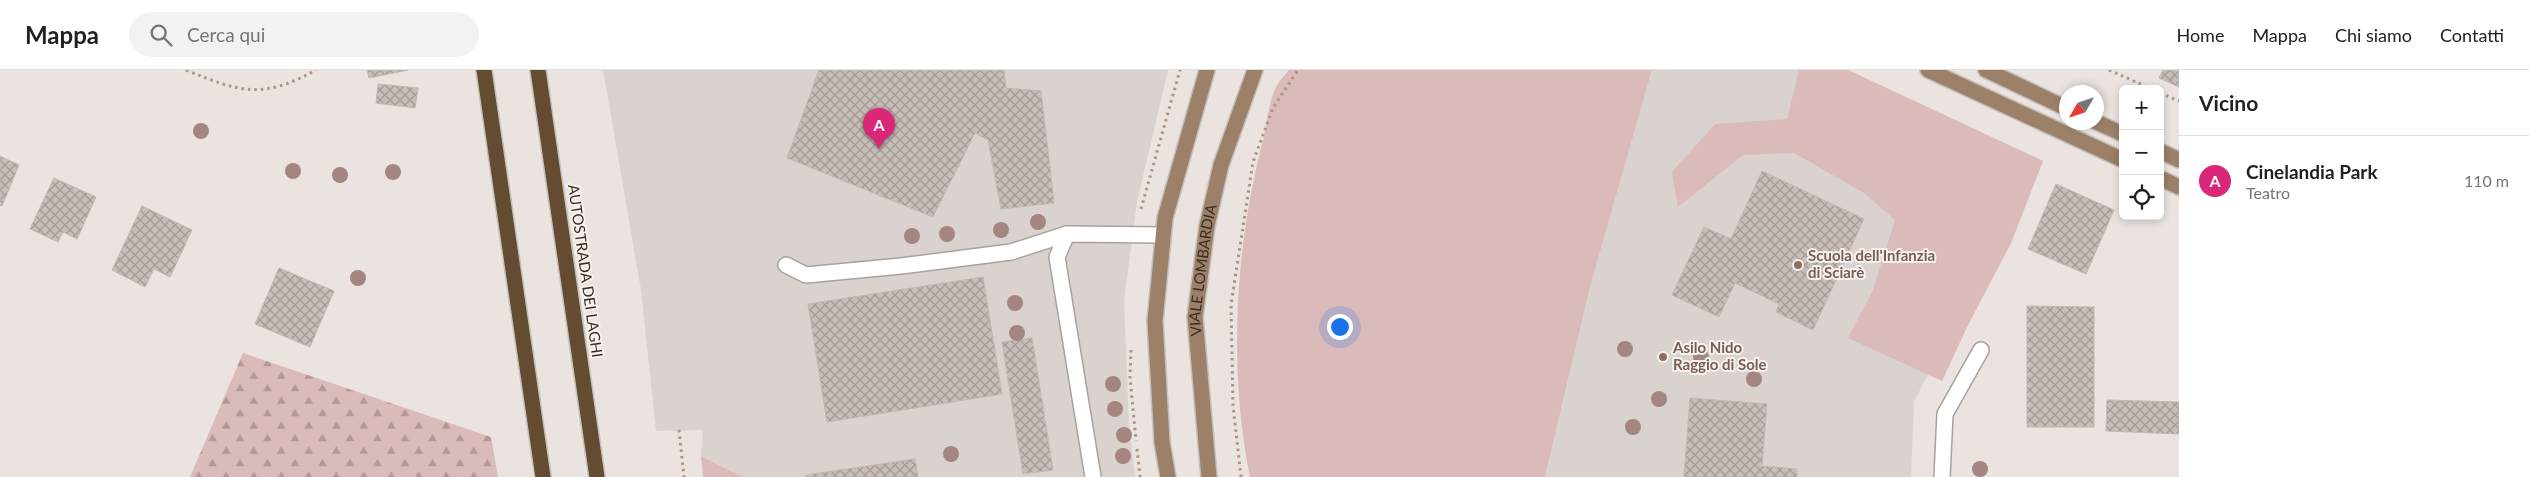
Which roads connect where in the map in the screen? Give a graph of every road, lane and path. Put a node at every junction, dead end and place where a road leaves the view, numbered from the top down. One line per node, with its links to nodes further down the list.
1 (186, 70): 2 (path)
2 (316, 70)
3 (484, 70): 27 (highway)
4 (538, 70): 28 (highway, AUTOSTRADA DEI LAGHI)
5 (1207, 70): 23 (main road)
6 (1255, 70): 32 (main road, VIALE LOMBARDIA)
7 (1298, 70): 33 (path)
8 (1928, 70): 18 (main road)
9 (1986, 70): 14 (main road)
10 (2109, 70): 11 (path)
11 (2143, 85)
12 (2164, 94): 13 (path)
13 (2179, 101)
14 (2059, 105)
15 (2104, 126): 16 (main road)
16 (2119, 132)
17 (2164, 154): 19 (main road)
18 (2119, 158)
19 (2179, 160)
20 (2164, 180): 21 (main road)
21 (2179, 187)
22 (1067, 234): 23 (street); 24 (street); 30 (street)
23 (1163, 235): 31 (main road)
24 (786, 266)
25 (1981, 350): 34 (street)
26 (679, 430): 29 (path)
27 (542, 477)
28 (597, 477)
29 (684, 477)
30 (1093, 477)
31 (1168, 477)
32 (1209, 477)
33 (1241, 477)
34 (1942, 477)

